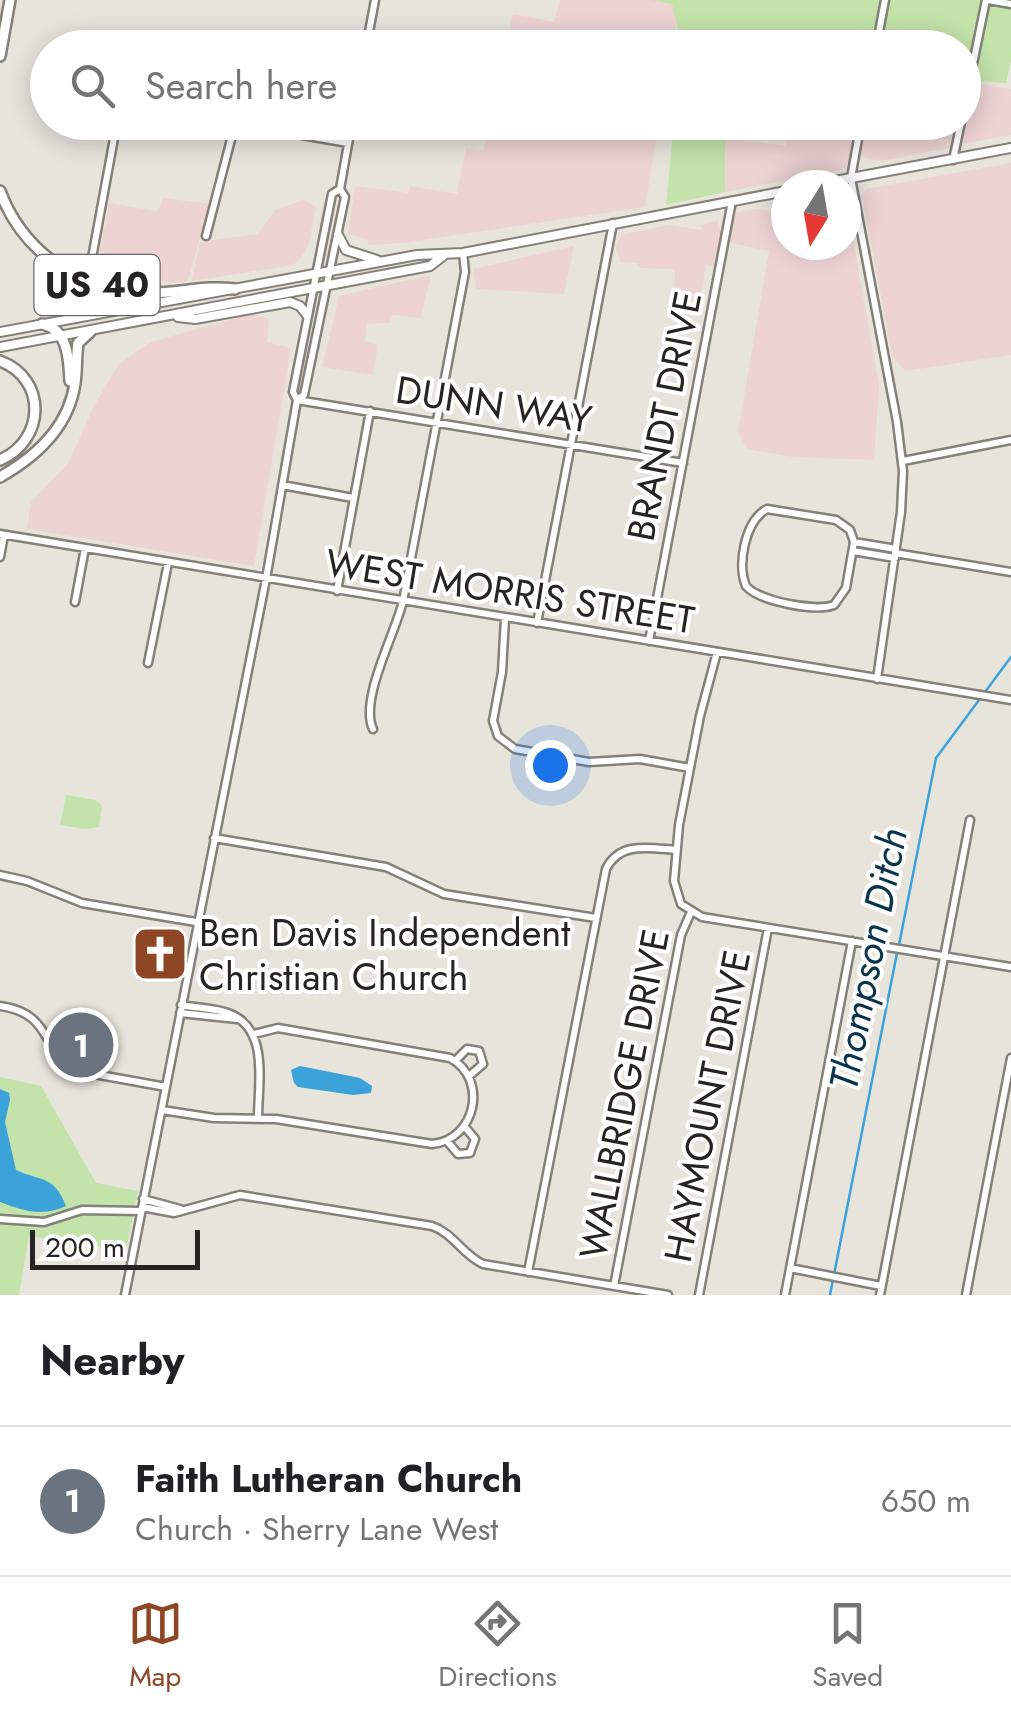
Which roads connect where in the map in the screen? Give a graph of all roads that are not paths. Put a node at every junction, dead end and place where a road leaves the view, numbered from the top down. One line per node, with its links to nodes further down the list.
1 (10, 0): 9 (highway)
2 (375, 0): 6 (street)
3 (886, 0): 7 (street)
4 (987, 0): 5 (street); 8 (street)
5 (1011, 4)
6 (369, 30)
7 (880, 30)
8 (981, 30)
9 (0, 56)
10 (113, 140): 31 (street)
11 (227, 140): 27 (street)
12 (326, 140): 16 (street)
13 (349, 140): 16 (street)
14 (858, 140): 19 (street)
15 (957, 140): 18 (street)
16 (348, 144): 21 (street)
17 (1011, 148): 18 (main road)
18 (953, 160): 20 (main road)
19 (852, 170)
20 (861, 176)
21 (340, 188): 28 (street); 34 (street)
22 (0, 191): 37 (highway, US 40)
23 (771, 193): 24 (main road, US 40)
24 (732, 201): 25 (main road, US 40); 54 (street, BRANDT DRIVE)
25 (613, 224): 29 (main road, US 40); 51 (street)
26 (861, 232): 53 (street)
27 (206, 236)
28 (338, 236): 32 (main road); 33 (street)
29 (463, 253): 30 (main road, US 40); 49 (street)
30 (442, 256): 32 (main road); 35 (main road, US 40)
31 (92, 258)
32 (382, 262): 33 (main road)
33 (332, 271): 34 (main road); 35 (street)
34 (316, 274): 36 (street); 37 (main road)
35 (329, 286): 36 (main road, US 40); 46 (street)
36 (312, 289): 38 (street); 39 (main road, US 40)
37 (235, 290): 40 (main road)
38 (307, 315): 39 (main road); 46 (street)
39 (163, 316): 42 (main road, US 40)
40 (42, 324): 41 (main road); 43 (highway)
41 (0, 332)
42 (90, 332): 43 (main road, US 40); 47 (highway)
43 (62, 337): 44 (main road, US 40); 47 (highway)
44 (0, 347)
45 (0, 362): 52 (highway)
46 (297, 400): 48 (street, DUNN WAY); 56 (street)
47 (68, 404): 55 (highway)
48 (370, 412): 49 (street, DUNN WAY); 57 (street)
49 (437, 422): 51 (street, DUNN WAY); 68 (street)
50 (1011, 440): 53 (street)
51 (571, 444): 54 (street, DUNN WAY); 70 (street)
52 (0, 460)
53 (903, 460): 61 (street)
54 (683, 462): 71 (street, BRANDT DRIVE)
55 (0, 477)
56 (282, 486): 57 (street); 65 (street)
57 (353, 498): 66 (street)
58 (2, 534): 60 (street, WEST MORRIS STREET); 62 (street)
59 (854, 546): 59 (street); 61 (street)
60 (85, 548): 63 (street, WEST MORRIS STREET); 67 (street)
61 (895, 553): 64 (street); 74 (street)
62 (0, 556)
63 (168, 563): 65 (street, WEST MORRIS STREET); 73 (street)
64 (1011, 572)
65 (266, 579): 66 (street, WEST MORRIS STREET); 79 (street)
66 (338, 591): 68 (street, WEST MORRIS STREET)
67 (75, 602)
68 (403, 602): 69 (street, WEST MORRIS STREET); 76 (street)
69 (505, 618): 70 (street, WEST MORRIS STREET); 77 (street)
70 (537, 623): 71 (street, WEST MORRIS STREET)
71 (649, 641): 72 (street, WEST MORRIS STREET)
72 (717, 652): 74 (street, WEST MORRIS STREET); 77 (street)
73 (148, 663)
74 (877, 679): 75 (street, WEST MORRIS STREET)
75 (1011, 700)
76 (374, 729)
77 (690, 768): 80 (street)
78 (970, 820): 87 (street)
79 (214, 838): 83 (street); 84 (street)
80 (676, 850): 82 (street); 83 (street)
81 (0, 875): 84 (street)
82 (691, 912): 85 (street); 104 (street, WALLBRIDGE DRIVE)
83 (596, 918): 103 (street)
84 (196, 922): 90 (street)
85 (768, 928): 86 (street); 108 (street, HAYMOUNT DRIVE)
86 (852, 941): 87 (street); 102 (street)
87 (944, 956): 88 (street); 105 (street)
88 (1011, 967)
89 (0, 1006): 95 (street)
90 (180, 1009): 91 (street); 95 (street)
91 (254, 1034): 93 (street); 97 (street)
92 (1011, 1058): 111 (street)
93 (456, 1060): 94 (street); 94 (street)
94 (469, 1076): 98 (street)
95 (166, 1088): 96 (street)
96 (162, 1110): 97 (street); 100 (street)
97 (258, 1118): 99 (street)
98 (465, 1127): 99 (street); 99 (street)
99 (448, 1141)
100 (142, 1206): 101 (street); 103 (street); 106 (street)
101 (0, 1219)
102 (790, 1268): 105 (street); 109 (street)
103 (528, 1272): 104 (street)
104 (614, 1286): 107 (street)
105 (882, 1286): 110 (street)
106 (125, 1295)
107 (668, 1295)
108 (699, 1295)
109 (785, 1295)
110 (880, 1295)
111 (966, 1295)

